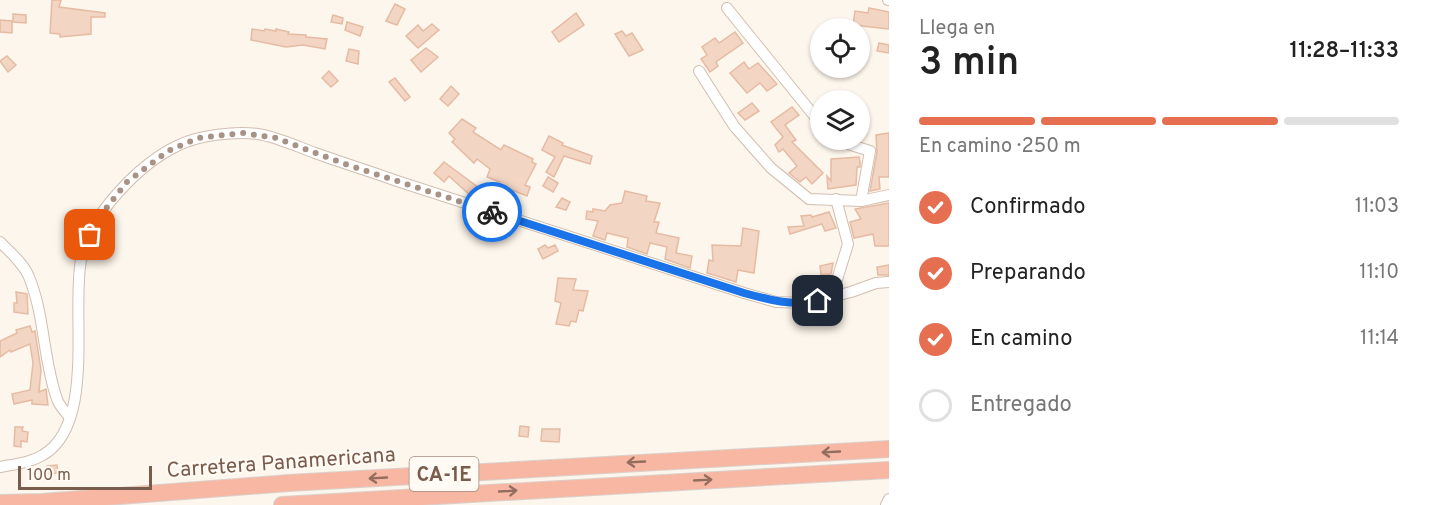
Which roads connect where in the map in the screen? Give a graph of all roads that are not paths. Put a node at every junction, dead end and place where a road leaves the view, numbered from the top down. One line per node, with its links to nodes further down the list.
1 (727, 8): 3 (street)
2 (699, 72): 6 (street)
3 (810, 111)
4 (867, 150): 7 (street)
5 (889, 195): 7 (street)
6 (837, 199): 7 (street); 10 (street)
7 (861, 201)
8 (0, 242): 11 (street)
9 (889, 282): 10 (street)
10 (832, 296): 11 (street)
11 (70, 418): 13 (street)
12 (889, 449): 15 (highway, Carretera Panamericana / CA-1E, one-way to 15)
13 (0, 467)
14 (889, 470): 18 (highway, Carretera Panamericana / CA-1E, one-way to 14)
15 (166, 499): 17 (highway, Carretera Panamericana / CA-1E)
16 (889, 499): 19 (street)
17 (0, 503)
18 (282, 505)
19 (886, 505)

